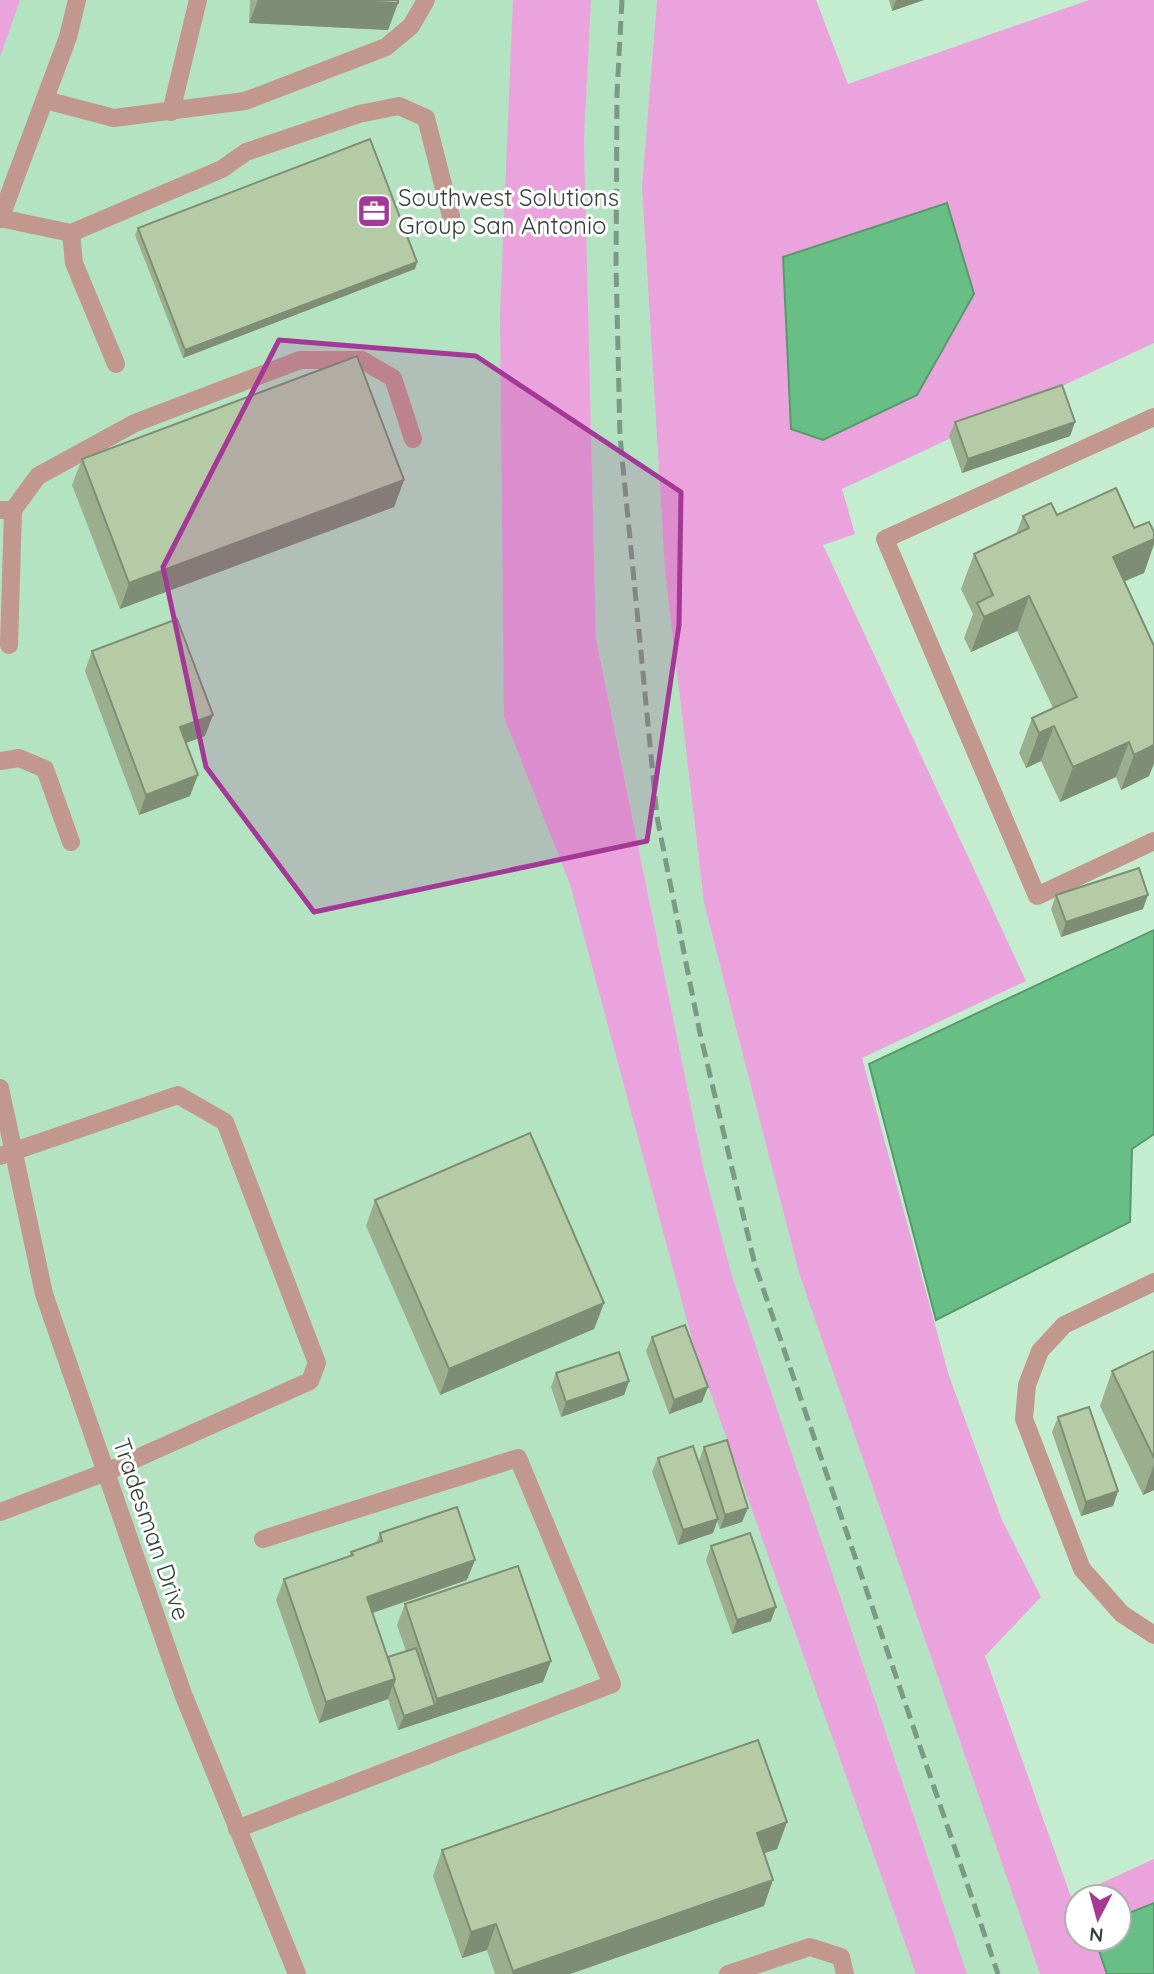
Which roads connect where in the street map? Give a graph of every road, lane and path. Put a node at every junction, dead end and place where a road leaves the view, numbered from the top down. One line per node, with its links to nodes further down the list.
1 (77, 0): 4 (street)
2 (198, 0): 5 (street)
3 (426, 0): 5 (street)
4 (45, 100): 5 (street); 7 (street)
5 (171, 112)
6 (451, 216): 8 (street)
7 (0, 218): 8 (street)
8 (71, 233): 9 (street)
9 (116, 364)
10 (1154, 417): 15 (street)
11 (413, 439): 12 (street)
12 (6, 510): 13 (street)
13 (9, 645)
14 (0, 761): 16 (street)
15 (1154, 841)
16 (71, 842)
17 (0, 1088): 18 (street, Tradesman Drive)
18 (7, 1154): 20 (street, Tradesman Drive); 20 (street)
19 (1154, 1282): 23 (street)
20 (106, 1472): 21 (street); 24 (street, Tradesman Drive)
21 (0, 1513)
22 (262, 1539): 24 (street)
23 (1154, 1635)
24 (237, 1829): 25 (street, Tradesman Drive)
25 (297, 1974)
26 (728, 1974): 27 (street)
27 (845, 1974)

